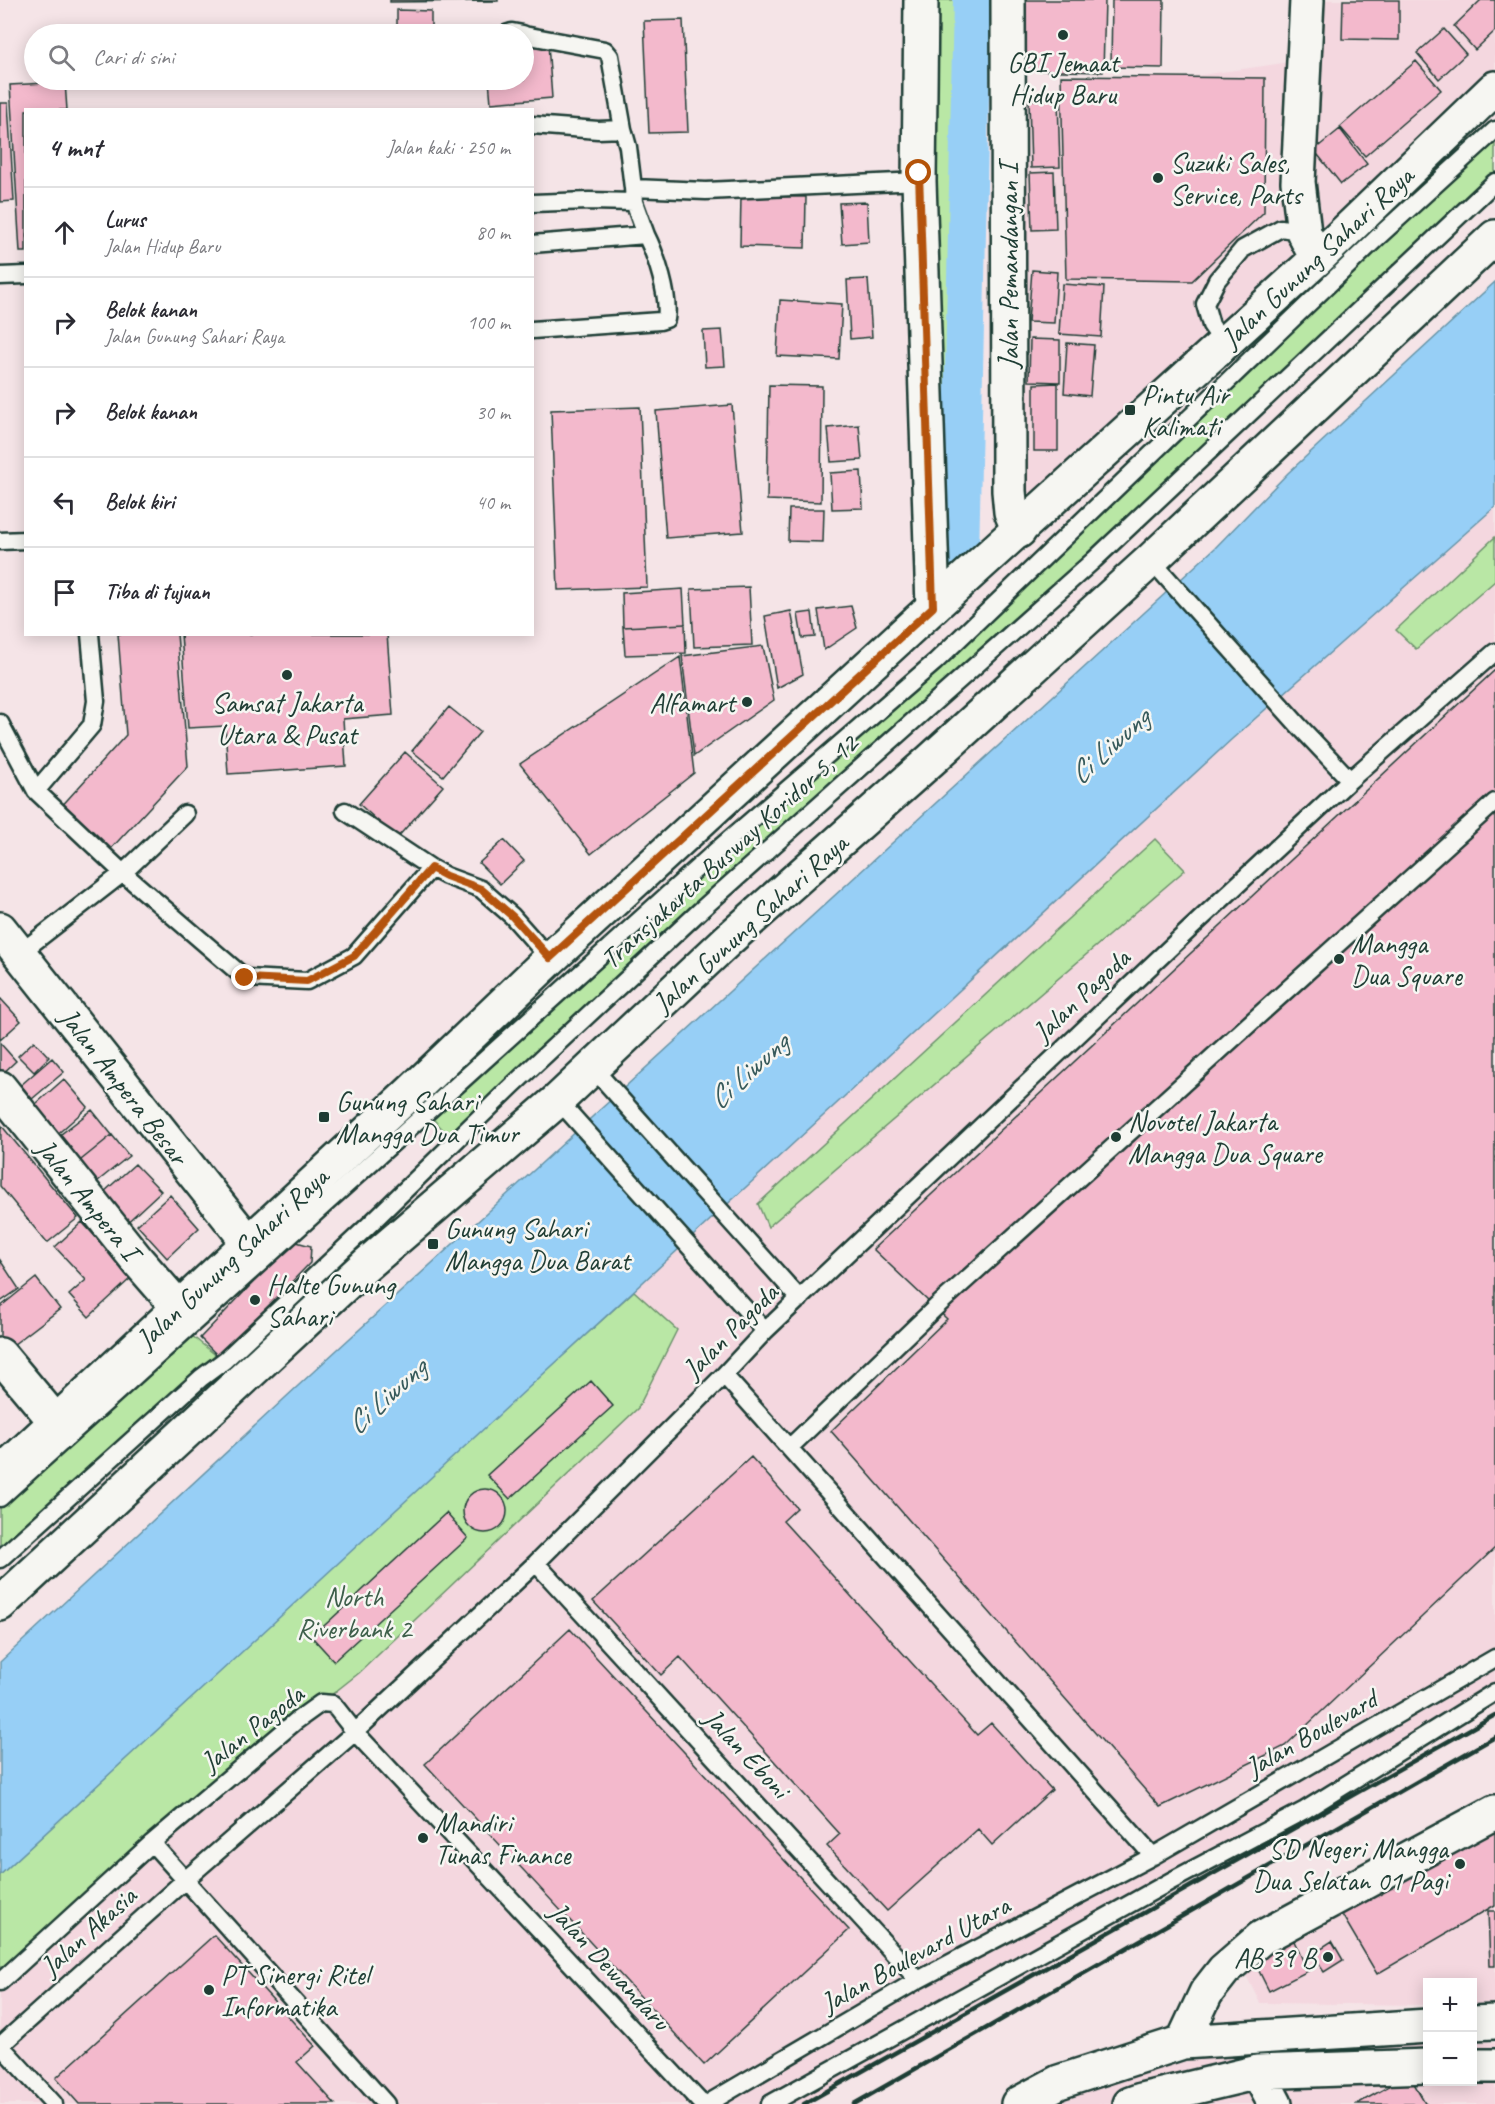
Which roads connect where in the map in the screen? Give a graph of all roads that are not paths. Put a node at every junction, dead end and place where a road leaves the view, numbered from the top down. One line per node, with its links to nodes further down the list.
1 (921, 0): 9 (main road)
2 (1008, 0): 21 (main road, Jalan Pemandangan I)
3 (1307, 0): 16 (main road)
4 (534, 36): 7 (lane)
5 (1495, 88): 16 (main road, Jalan Gunung Sahari Raya)
6 (534, 125): 7 (lane)
7 (623, 129): 11 (lane)
8 (1495, 130): 50 (lane, Transjakarta Busway Koridor 5, 12)
9 (919, 181): 11 (lane); 25 (main road)
10 (1495, 182): 51 (lane, Transjakarta Busway Koridor 5, 12)
11 (634, 195): 12 (lane); 13 (lane)
12 (534, 204)
13 (646, 235): 15 (lane); 19 (lane)
14 (1495, 237): 24 (main road, Jalan Gunung Sahari Raya)
15 (534, 244)
16 (1314, 262): 20 (main road, Jalan Gunung Sahari Raya); 20 (lane)
17 (24, 275): 18 (lane)
18 (0, 276)
19 (534, 330)
20 (1224, 344): 21 (main road, Jalan Gunung Sahari Raya)
21 (1019, 531): 25 (main road, Jalan Gunung Sahari Raya)
22 (24, 540): 23 (lane)
23 (0, 541)
24 (1151, 560): 29 (lane); 38 (main road, Jalan Gunung Sahari Raya)
25 (933, 607): 37 (main road, Jalan Gunung Sahari Raya)
26 (90, 636): 30 (lane)
27 (1495, 652): 29 (lane, Jalan Pagoda)
28 (0, 723): 30 (lane)
29 (1350, 780): 42 (lane, Jalan Pagoda)
30 (36, 791): 35 (lane)
31 (1495, 802): 48 (lane)
32 (345, 811): 34 (lane)
33 (184, 814): 35 (lane)
34 (431, 868): 35 (lane); 37 (lane)
35 (123, 873): 36 (lane)
36 (10, 941): 41 (main road, Jalan Ampera Besar)
37 (550, 958): 41 (main road, Jalan Gunung Sahari Raya)
38 (592, 1067): 40 (main road, Jalan Gunung Sahari Raya); 42 (lane)
39 (0, 1088): 43 (main road, Jalan Ampera I)
40 (558, 1100): 44 (lane); 53 (main road, Jalan Gunung Sahari Raya)
41 (249, 1243): 43 (main road, Jalan Gunung Sahari Raya)
42 (800, 1299): 44 (lane, Jalan Pagoda)
43 (179, 1308): 47 (main road, Jalan Gunung Sahari Raya)
44 (765, 1331): 46 (lane, Jalan Pagoda)
45 (0, 1354): 47 (main road)
46 (724, 1375): 48 (lane); 52 (lane, Jalan Pagoda)
47 (56, 1422): 49 (main road, Jalan Gunung Sahari Raya)
48 (789, 1448): 59 (lane)
49 (0, 1474)
50 (0, 1498)
51 (0, 1559)
52 (536, 1563): 56 (lane, Jalan Pagoda); 61 (lane, Jalan Eboni)
53 (0, 1604)
54 (1495, 1658): 59 (lane, Jalan Boulevard)
55 (1495, 1692): 75 (lane)
56 (356, 1732): 58 (lane, Jalan Pagoda); 60 (lane, Jalan Akasia); 74 (lane, Jalan Dewandaru)
57 (1495, 1812): 66 (main road)
58 (152, 1843): 60 (lane); 62 (lane, Jalan Pagoda)
59 (1153, 1856): 61 (lane, Jalan Boulevard Utara)
60 (185, 1880): 67 (lane, Jalan Akasia); 73 (lane)
61 (918, 1980): 74 (lane, Jalan Boulevard Utara)
62 (0, 1982)
63 (1495, 2022): 64 (main road)
64 (1477, 2023)
65 (1423, 2026): 66 (main road)
66 (1184, 2042): 76 (main road)
67 (0, 2046): 72 (lane)
68 (1423, 2066): 71 (main road)
69 (1477, 2066): 70 (main road)
70 (1495, 2066)
71 (1258, 2072): 77 (main road); 78 (main road)
72 (54, 2104)
73 (386, 2104)
74 (704, 2104)
75 (770, 2104)
76 (1018, 2104)
77 (1130, 2104)
78 (1275, 2104)

